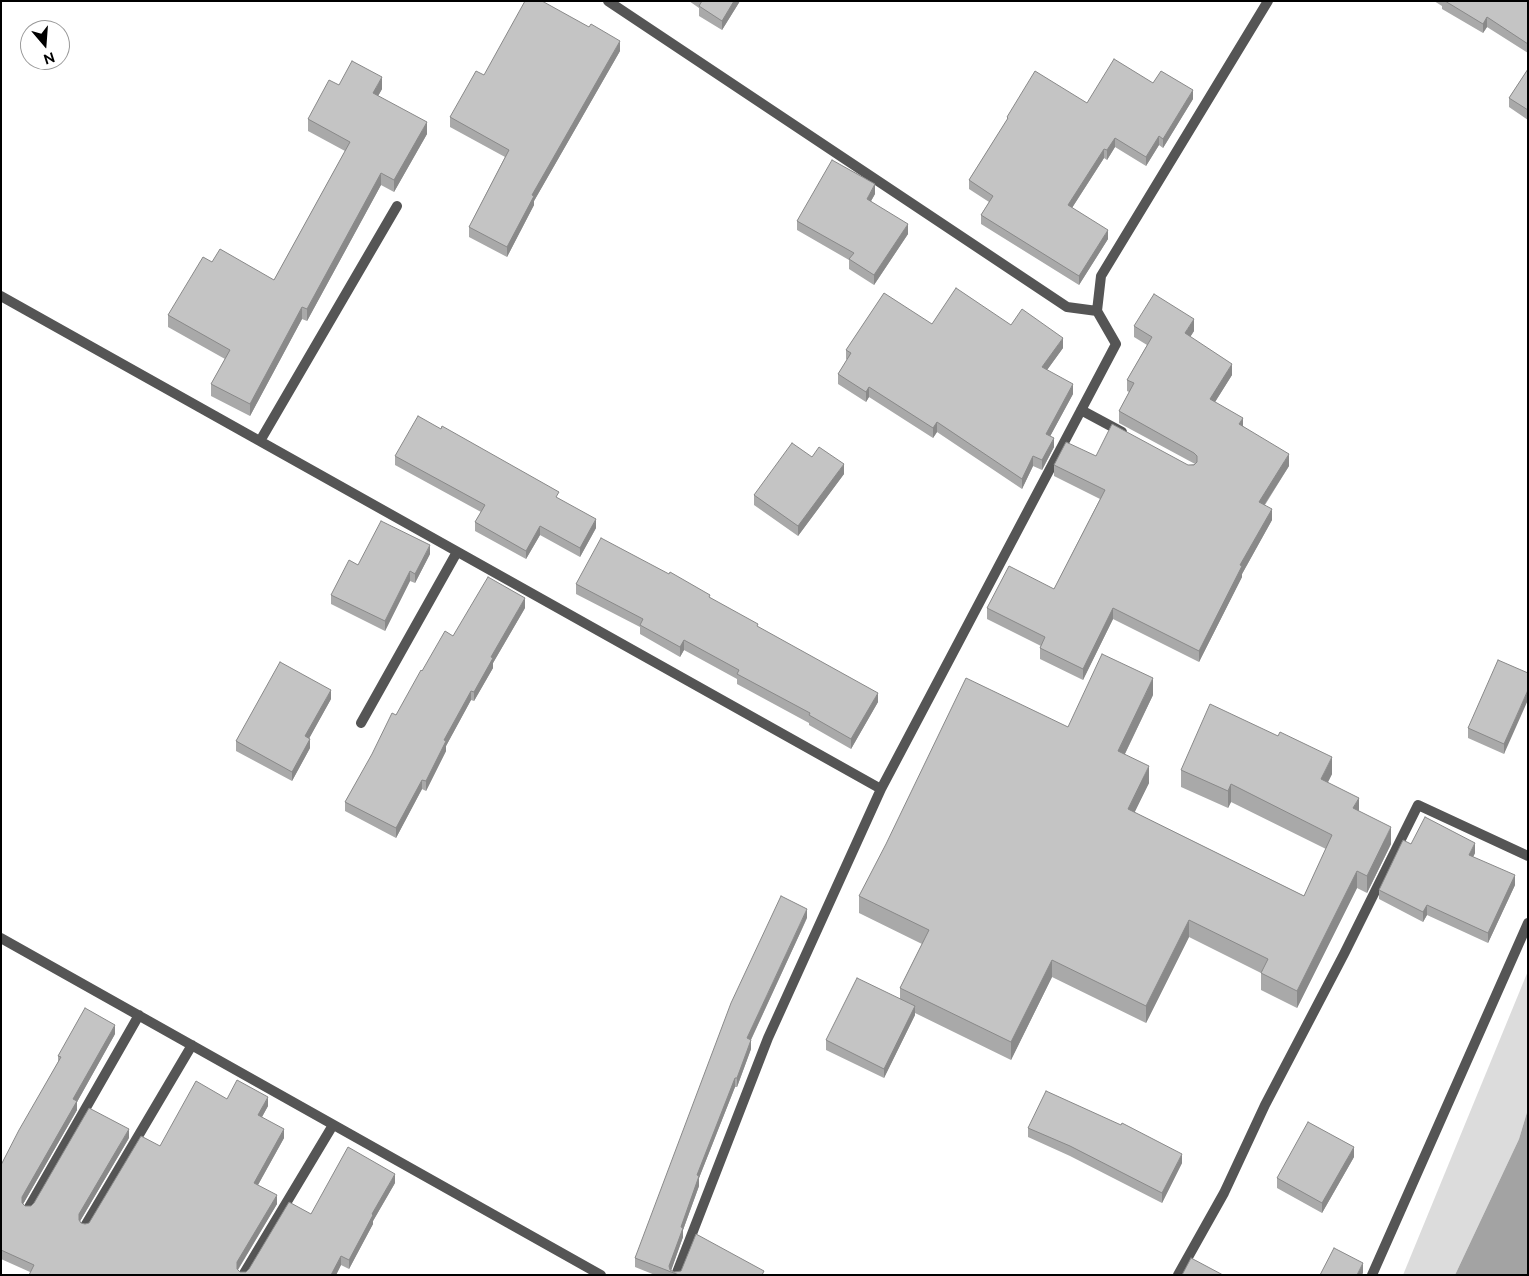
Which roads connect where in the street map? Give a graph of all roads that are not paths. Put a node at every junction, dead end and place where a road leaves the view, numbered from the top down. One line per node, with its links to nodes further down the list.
1 (608, 1): 5 (street)
2 (1268, 1): 5 (street)
3 (397, 206): 8 (street)
4 (1, 296): 8 (street)
5 (1097, 311): 6 (street)
6 (1081, 410): 7 (street); 11 (street)
7 (1132, 437)
8 (260, 441): 9 (street)
9 (457, 552): 10 (street); 11 (street)
10 (361, 723)
11 (881, 789): 22 (street)
12 (1528, 856): 23 (street)
13 (1528, 923): 24 (street)
14 (1, 938): 15 (street)
15 (138, 1015): 16 (street); 18 (street)
16 (192, 1045): 17 (street); 19 (street)
17 (333, 1125): 20 (street); 21 (street)
18 (28, 1209)
19 (85, 1226)
20 (243, 1275)
21 (601, 1275)
22 (676, 1275)
23 (1178, 1275)
24 (1372, 1275)

